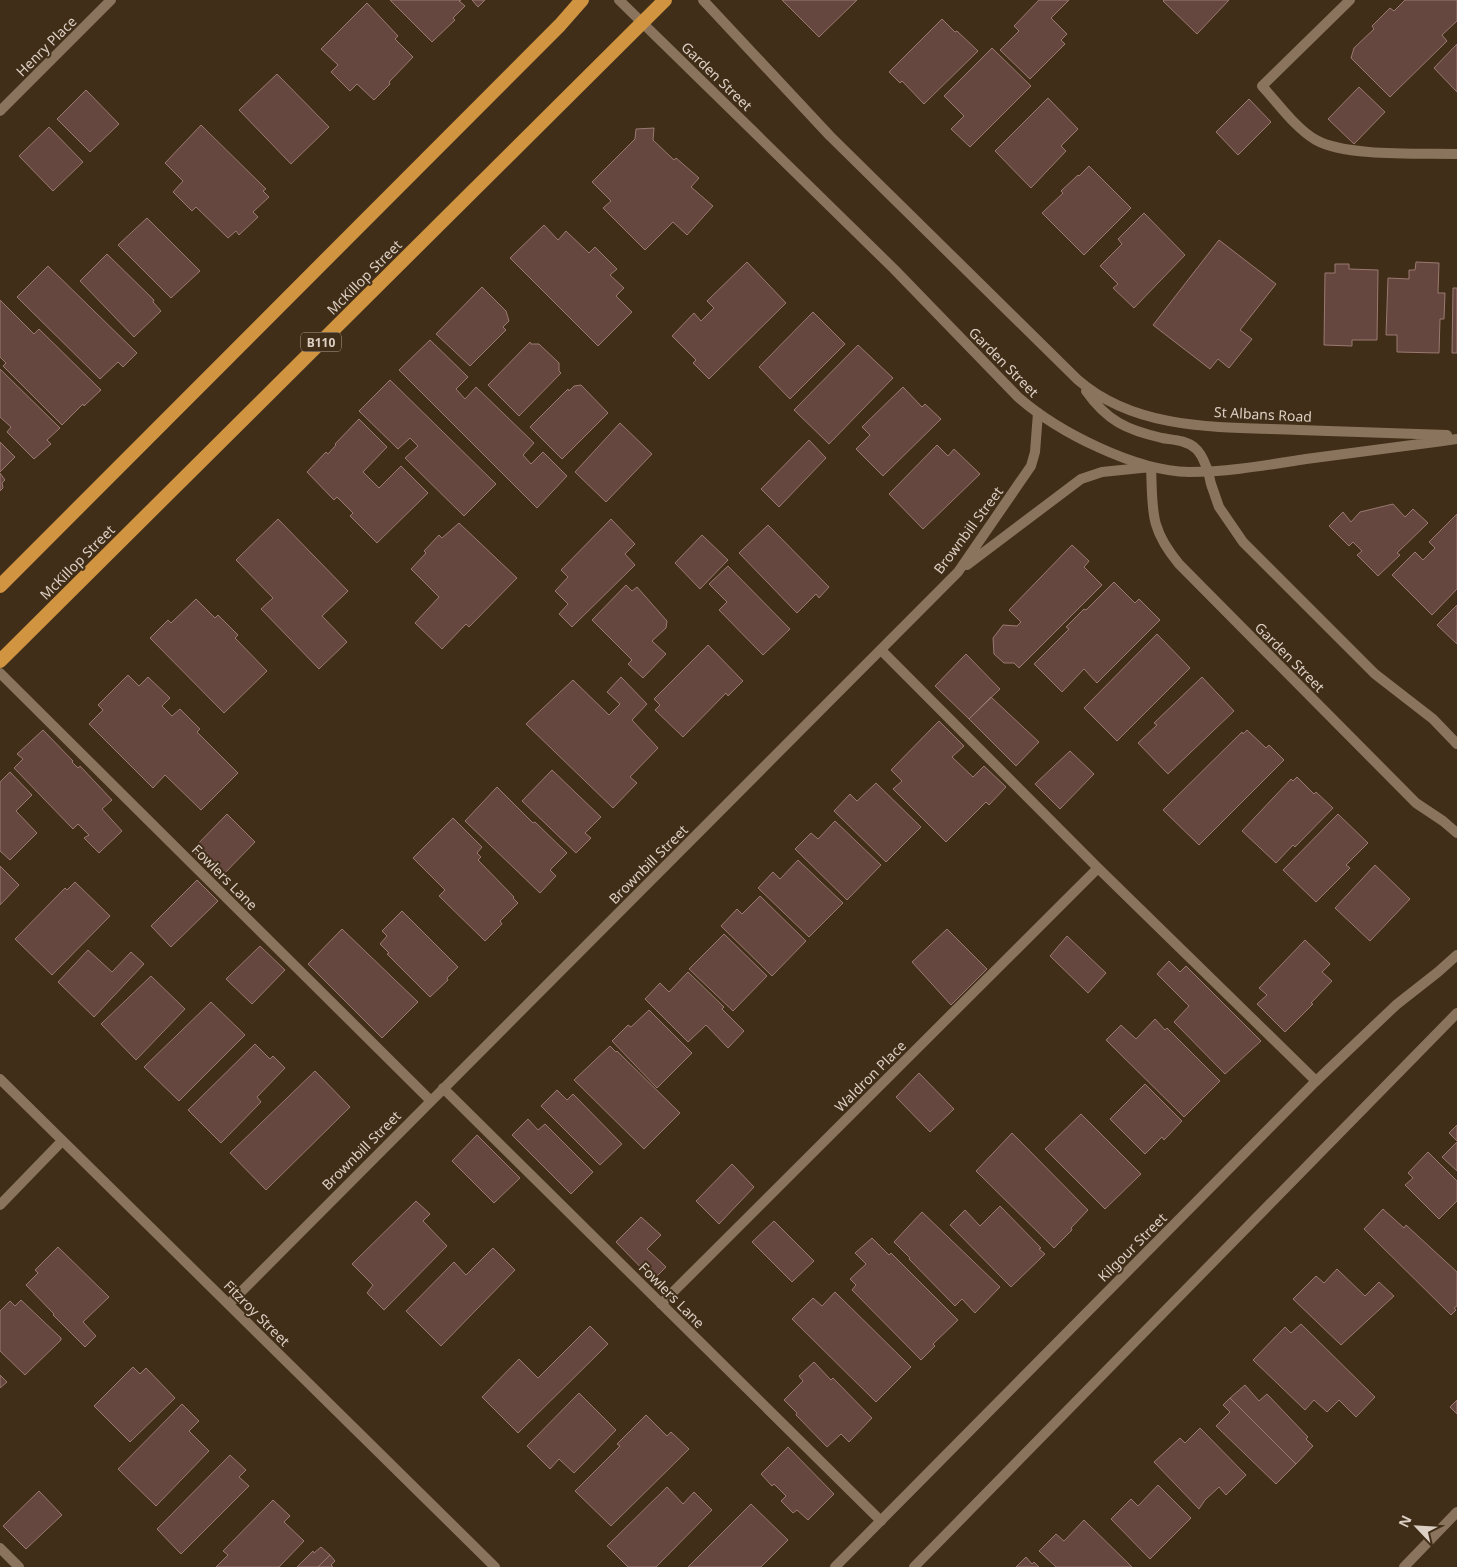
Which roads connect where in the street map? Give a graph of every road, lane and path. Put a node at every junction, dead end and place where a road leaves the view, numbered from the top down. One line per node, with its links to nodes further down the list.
1 (111, 0): 8 (street, Henry Place)
2 (582, 0): 16 (highway)
3 (619, 0): 7 (street, Garden Street)
4 (665, 0): 7 (highway, McKillop Street / B110)
5 (702, 0): 10 (street)
6 (1350, 0): 9 (street)
7 (642, 23): 11 (street, Garden Street); 18 (highway, McKillop Street / B110)
8 (0, 111)
9 (1457, 154)
10 (1078, 380): 12 (street, St Albans Road); 14 (street)
11 (1038, 413): 13 (street, Garden Street); 15 (street, Brownbill Street)
12 (1457, 437): 14 (street, St Albans Road)
13 (1151, 466): 14 (street, St Albans Road); 15 (street); 21 (street, Garden Street)
14 (1208, 471): 20 (street)
15 (958, 572): 17 (street, Brownbill Street)
16 (0, 586)
17 (881, 650): 22 (street); 27 (street, Brownbill Street)
18 (0, 660)
19 (0, 673): 28 (street, Fowlers Lane)
20 (1457, 744)
21 (1457, 833)
22 (1098, 868): 26 (street); 32 (street, Waldron Place)
23 (1457, 955): 26 (street, Kilgour Street)
24 (1457, 1013): 39 (street)
25 (0, 1079): 29 (street, Fitzroy Street)
26 (1316, 1081): 34 (street, Kilgour Street)
27 (443, 1088): 28 (street, Brownbill Street); 32 (street, Fowlers Lane)
28 (430, 1100): 31 (street, Brownbill Street)
29 (62, 1141): 30 (street); 31 (street, Fitzroy Street)
30 (0, 1204)
31 (229, 1304): 37 (street, Fitzroy Street)
32 (661, 1304): 34 (street, Fowlers Lane)
33 (1457, 1512): 40 (street)
34 (881, 1521): 38 (street, Kilgour Street)
35 (0, 1548): 36 (street)
36 (20, 1567)
37 (495, 1567)
38 (835, 1567)
39 (914, 1567)
40 (1404, 1567)

